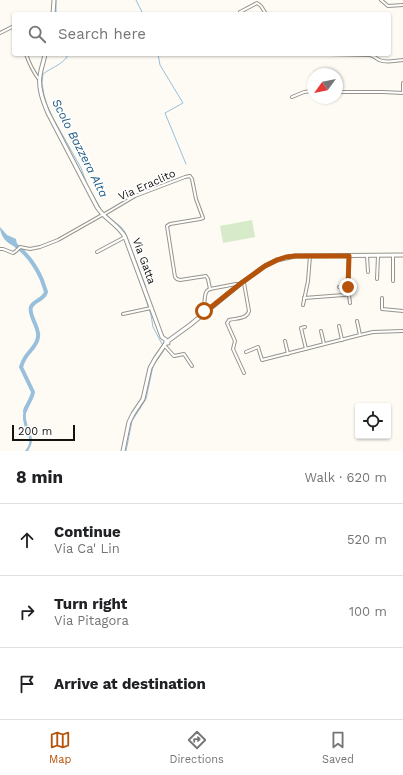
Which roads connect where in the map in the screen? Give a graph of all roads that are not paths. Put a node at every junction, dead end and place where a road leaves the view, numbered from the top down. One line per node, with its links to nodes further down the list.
1 (54, 0): 4 (street)
2 (382, 0): 3 (street)
3 (403, 5)
4 (53, 12)
5 (240, 12): 6 (street)
6 (265, 12)
7 (12, 27): 8 (street)
8 (0, 33)
9 (27, 56): 13 (street)
10 (45, 56): 13 (street, Via Gatta)
11 (373, 56): 12 (street)
12 (403, 60)
13 (40, 78): 19 (street, Via Gatta)
14 (402, 83): 17 (street)
15 (307, 92): 18 (street)
16 (343, 92): 17 (street)
17 (403, 93)
18 (292, 97)
19 (102, 215): 20 (street, Via Gatta); 21 (street); 35 (street, Via Eraclito)
20 (125, 237): 22 (street); 41 (street, Via Gatta)
21 (0, 249)
22 (97, 252)
23 (393, 255): 24 (street); 28 (street); 31 (street)
24 (403, 255)
25 (310, 256): 26 (street); 32 (street); 37 (street)
26 (349, 256): 27 (street); 34 (street)
27 (368, 256): 28 (street); 29 (street)
28 (378, 256): 30 (street)
29 (368, 272)
30 (377, 279)
31 (393, 281)
32 (241, 283): 35 (street); 43 (street); 59 (street)
33 (339, 287): 34 (street)
34 (348, 287): 36 (street)
35 (210, 289): 43 (street)
36 (349, 294): 37 (street); 39 (street)
37 (304, 298): 40 (street)
38 (382, 298): 42 (street)
39 (350, 302)
40 (302, 305)
41 (150, 308): 44 (street); 53 (street, Via Gatta)
42 (403, 311)
43 (205, 312): 53 (street)
44 (123, 314)
45 (357, 322): 50 (street)
46 (339, 326): 51 (street)
47 (305, 327): 55 (street)
48 (403, 330): 50 (street)
49 (321, 331): 54 (street)
50 (360, 335): 51 (street)
51 (342, 340): 54 (street)
52 (285, 341): 57 (street)
53 (166, 342): 58 (street); 60 (street)
54 (324, 344): 55 (street)
55 (306, 349): 57 (street)
56 (246, 352): 57 (street)
57 (288, 354)
58 (192, 366)
59 (244, 373)
60 (123, 451)

